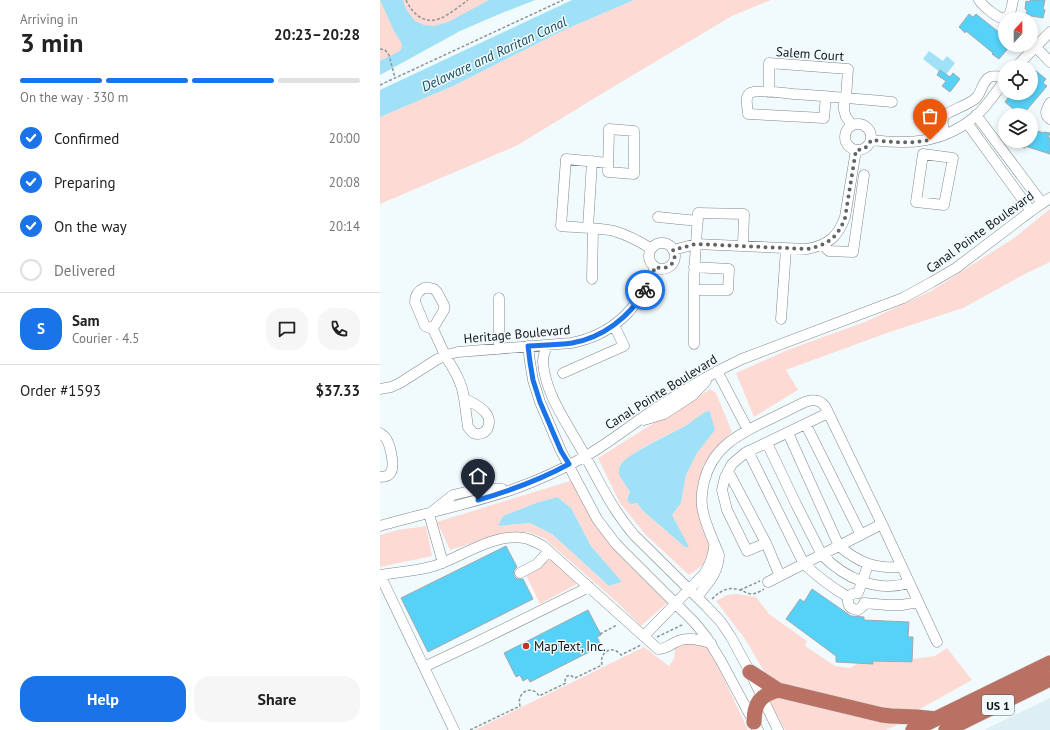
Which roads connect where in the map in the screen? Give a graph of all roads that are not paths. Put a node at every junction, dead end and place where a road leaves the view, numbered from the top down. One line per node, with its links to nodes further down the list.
1 (979, 0): 4 (street)
2 (1013, 0): 3 (street)
3 (1009, 12)
4 (998, 16)
5 (1050, 32): 6 (street)
6 (1038, 40)
7 (1038, 49): 8 (street)
8 (1050, 62)
9 (998, 76): 20 (street)
10 (998, 89): 16 (street)
11 (769, 92): 12 (street); 12 (street); 13 (street, Salem Court)
12 (826, 96): 13 (street)
13 (846, 98): 14 (street); 19 (street, Salem Court)
14 (892, 102)
15 (1050, 103): 17 (street)
16 (976, 115): 18 (street); 28 (street)
17 (1050, 119)
18 (967, 123): 20 (street); 29 (street)
19 (852, 125): 21 (street); 23 (street)
20 (944, 135): 22 (street)
21 (871, 140): 22 (street); 23 (street)
22 (920, 141): 24 (street)
23 (856, 150): 34 (street)
24 (923, 154): 24 (street)
25 (592, 161): 26 (street); 32 (street); 32 (street)
26 (608, 163): 26 (street)
27 (864, 175): 34 (street)
28 (1046, 201): 29 (street, Canal Pointe Boulevard)
29 (1031, 211): 52 (street, Canal Pointe Boulevard)
30 (658, 217): 31 (street)
31 (698, 221): 33 (street); 35 (street)
32 (591, 228): 36 (street); 41 (street)
33 (696, 244): 35 (street); 38 (street); 40 (street)
34 (823, 245): 37 (street)
35 (742, 246): 37 (street)
36 (650, 248): 38 (street); 39 (street)
37 (786, 249): 44 (street)
38 (673, 250): 39 (street)
39 (655, 267): 45 (street, Heritage Boulevard)
40 (694, 267): 42 (street); 42 (street)
41 (592, 280)
42 (694, 290): 47 (street)
43 (499, 298): 50 (street)
44 (781, 318)
45 (614, 325): 48 (street, Heritage Boulevard); 53 (street)
46 (432, 327): 51 (street)
47 (694, 344)
48 (548, 345): 49 (street, Heritage Boulevard); 63 (street)
49 (528, 346): 50 (street, Heritage Boulevard); 64 (street)
50 (499, 349): 51 (street, Heritage Boulevard)
51 (446, 355): 54 (street, Heritage Boulevard); 55 (street)
52 (715, 372): 58 (street); 63 (street, Canal Pointe Boulevard)
53 (563, 373)
54 (380, 389)
55 (464, 398)
56 (828, 413): 57 (street); 58 (street); 68 (street)
57 (806, 425): 60 (street); 70 (street)
58 (748, 430): 71 (street)
59 (380, 433): 66 (street)
60 (788, 433): 61 (street); 73 (street)
61 (767, 443): 62 (street); 75 (street)
62 (748, 451): 65 (street); 77 (street)
63 (586, 456): 64 (street, Canal Pointe Boulevard); 87 (street)
64 (569, 464): 67 (street, Canal Pointe Boulevard); 93 (street)
65 (728, 471): 72 (street); 72 (street)
66 (380, 477)
67 (429, 514): 69 (street, Canal Pointe Boulevard); 76 (street)
68 (882, 524): 70 (street); 79 (street)
69 (380, 526)
70 (861, 535): 73 (street)
71 (715, 543): 87 (street); 89 (street)
72 (766, 543): 82 (street)
73 (839, 546): 75 (street); 78 (street)
74 (549, 551): 76 (street); 80 (street); 86 (street)
75 (822, 554): 77 (street); 84 (street)
76 (443, 563): 81 (street)
77 (804, 564): 82 (street); 90 (street)
78 (868, 564): 79 (street); 84 (street)
79 (902, 567): 85 (street)
80 (520, 573)
81 (380, 575): 98 (street)
82 (780, 576): 83 (street)
83 (768, 582)
84 (862, 582): 85 (street); 88 (street)
85 (909, 583): 91 (street)
86 (589, 588): 94 (street); 98 (street)
87 (689, 589): 89 (street); 93 (street)
88 (858, 593): 90 (street); 92 (street)
89 (697, 597): 99 (street)
90 (848, 597): 92 (street)
91 (918, 602): 92 (street); 95 (street)
92 (864, 603)
93 (676, 604): 94 (street); 96 (street)
94 (647, 638): 96 (street)
95 (937, 642)
96 (710, 643): 104 (street)
97 (1050, 663): 103 (highway, US 1)
98 (424, 667): 105 (street)
99 (750, 672): 101 (highway); 102 (street)
100 (1050, 679): 103 (highway, US 1)
101 (778, 690): 102 (highway); 103 (highway)
102 (762, 698): 104 (highway); 106 (street)
103 (941, 724): 107 (highway, US 1)
104 (756, 726)
105 (454, 730)
106 (778, 730)
107 (913, 730)

